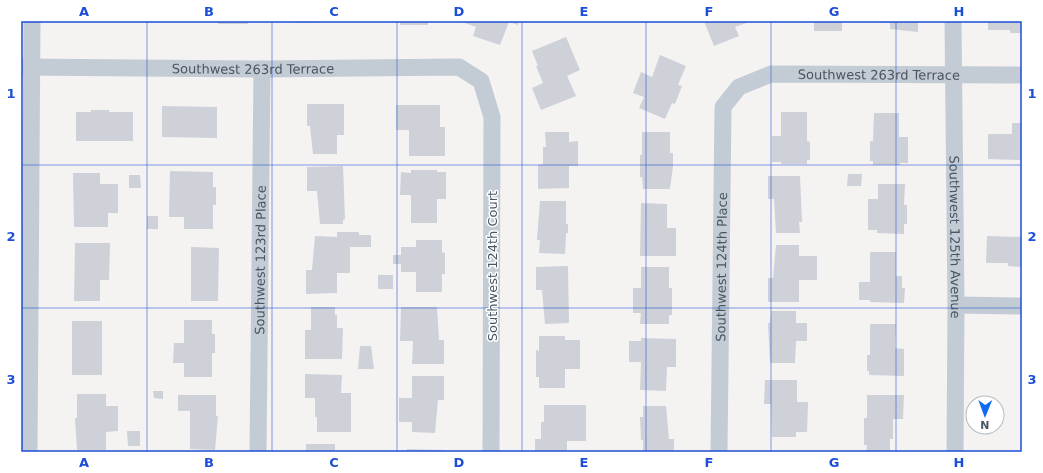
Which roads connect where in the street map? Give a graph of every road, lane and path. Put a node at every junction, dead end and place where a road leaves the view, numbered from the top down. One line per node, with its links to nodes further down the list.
1 (32, 21): 3 (street)
2 (953, 21): 5 (street, Southwest 125th Avenue)
3 (26, 67): 4 (street, Southwest 263rd Terrace); 11 (street)
4 (262, 69): 7 (street, Southwest 263rd Terrace); 12 (street, Southwest 123rd Place)
5 (954, 74): 6 (street, Southwest 263rd Terrace); 8 (street, Southwest 263rd Terrace); 9 (street, Southwest 125th Avenue)
6 (1022, 75)
7 (480, 81): 13 (street, Southwest 124th Court)
8 (739, 87): 14 (street, Southwest 124th Place)
9 (956, 305): 10 (street); 15 (street, Southwest 125th Avenue)
10 (1022, 306)
11 (29, 452)
12 (258, 452)
13 (491, 452)
14 (720, 452)
15 (954, 452)

